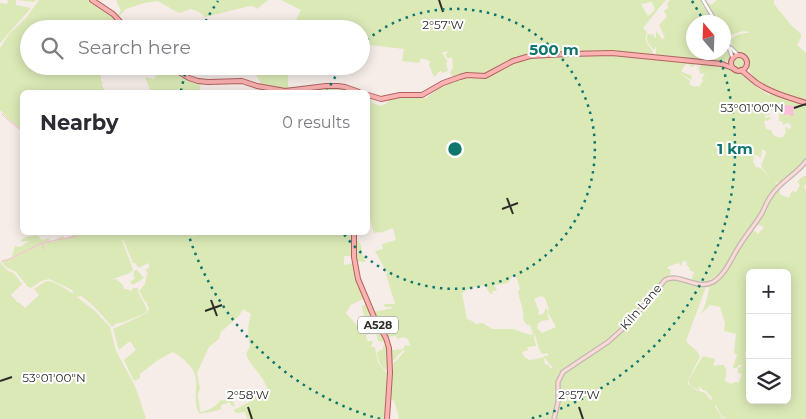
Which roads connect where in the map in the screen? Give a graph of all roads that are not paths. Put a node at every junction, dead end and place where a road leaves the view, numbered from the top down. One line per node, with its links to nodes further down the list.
1 (92, 0): 4 (main road)
2 (703, 0): 3 (street)
3 (712, 15)
4 (119, 20)
5 (731, 48): 6 (street)
6 (738, 55): 8 (main road); 10 (main road)
7 (731, 56): 8 (street)
8 (732, 60): 9 (main road); 11 (main road)
9 (722, 64): 11 (main road); 18 (main road)
10 (747, 64): 12 (main road); 14 (main road)
11 (735, 69): 12 (main road)
12 (741, 70): 14 (main road)
13 (184, 75): 15 (main road)
14 (751, 77): 19 (main road)
15 (274, 90)
16 (299, 90): 17 (main road)
17 (352, 90)
18 (370, 96)
19 (806, 103)
20 (806, 161): 23 (main road, Kiln Lane)
21 (354, 235): 22 (main road, A528)
22 (387, 419)
23 (554, 419)

